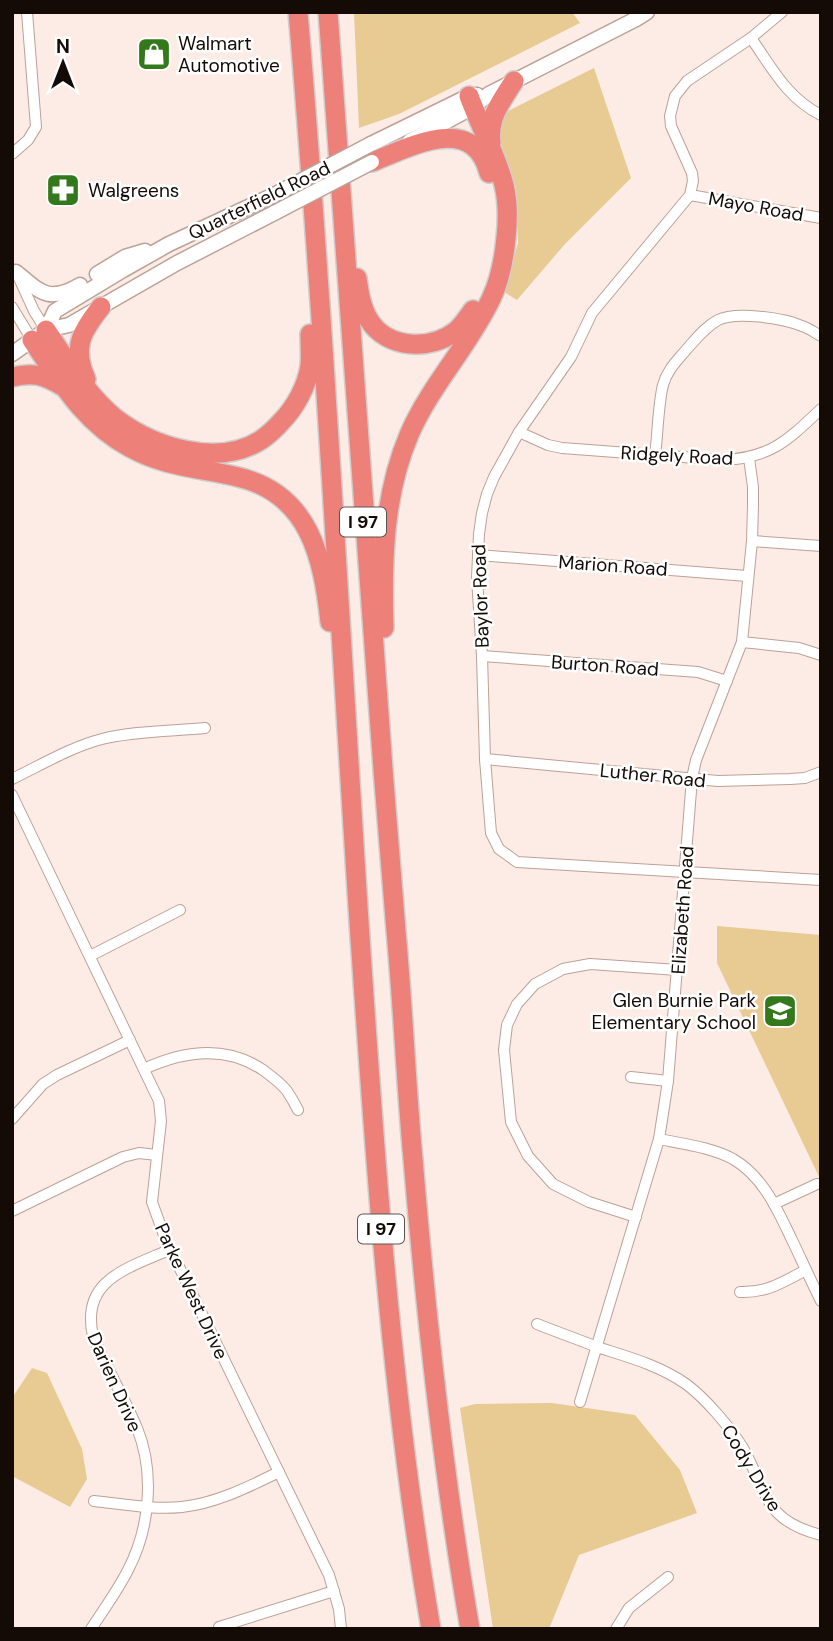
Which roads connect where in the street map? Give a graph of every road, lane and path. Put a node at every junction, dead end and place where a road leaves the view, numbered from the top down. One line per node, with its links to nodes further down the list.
1 (27, 12): 14 (street)
2 (298, 12): 10 (highway, I 97)
3 (328, 12): 9 (highway, I 97)
4 (647, 12): 7 (main road, Quarterfield Road)
5 (782, 12): 6 (street)
6 (751, 38): 11 (street); 15 (street)
7 (514, 81): 8 (main road, Quarterfield Road); 12 (highway)
8 (466, 104): 12 (highway); 13 (main road, Quarterfield Road)
9 (334, 106): 12 (highway); 49 (highway, I 97)
10 (306, 109): 26 (highway); 45 (highway, I 97)
11 (821, 115)
12 (487, 152): 13 (highway); 49 (highway)
13 (372, 153): 17 (main road, Quarterfield Road, bridge); 20 (main road, Quarterfield Road, bridge)
14 (12, 154)
15 (690, 195): 16 (street, Mayo Road); 28 (street, Baylor Road)
16 (821, 218)
17 (170, 244): 18 (main road); 21 (main road, Quarterfield Road)
18 (14, 269): 21 (street)
19 (12, 307): 21 (street)
20 (101, 307): 21 (main road, Quarterfield Road); 26 (highway)
21 (39, 335): 23 (main road, Quarterfield Road); 25 (highway); 26 (highway)
22 (821, 336): 29 (street)
23 (12, 354)
24 (12, 377): 25 (highway)
25 (63, 386): 45 (highway)
26 (95, 399)
27 (821, 409): 30 (street, Ridgely Road)
28 (519, 432): 29 (street, Ridgely Road); 33 (street, Baylor Road)
29 (655, 455): 30 (street, Ridgely Road)
30 (749, 458): 31 (street, Elizabeth Road)
31 (752, 541): 32 (street); 34 (street, Elizabeth Road)
32 (821, 546)
33 (478, 555): 34 (street, Marion Road); 37 (street, Baylor Road)
34 (747, 576): 35 (street, Elizabeth Road)
35 (742, 642): 36 (street); 38 (street, Elizabeth Road)
36 (821, 655)
37 (482, 656): 38 (street, Burton Road); 40 (street, Baylor Road)
38 (727, 681): 42 (street, Elizabeth Road)
39 (205, 728): 43 (street)
40 (485, 759): 42 (street, Luther Road); 46 (street, Baylor Road)
41 (821, 772): 42 (street, Luther Road)
42 (692, 778): 46 (street, Elizabeth Road)
43 (12, 779)
44 (12, 795): 50 (street, Parke West Drive)
45 (353, 828): 80 (highway, I 97)
46 (685, 873): 47 (street, Baylor Road); 51 (street, Elizabeth Road)
47 (821, 880)
48 (180, 911): 50 (street)
49 (397, 937): 81 (highway, I 97)
50 (90, 956): 52 (street, Parke West Drive)
51 (678, 970): 55 (street, Elizabeth Road); 63 (street)
52 (130, 1040): 53 (street, Parke West Drive); 57 (street)
53 (144, 1069): 56 (street); 59 (street, Parke West Drive)
54 (631, 1077): 55 (street)
55 (668, 1081): 58 (street, Elizabeth Road)
56 (298, 1110)
57 (12, 1119)
58 (659, 1139): 61 (street); 63 (street, Elizabeth Road)
59 (157, 1155): 62 (street); 64 (street, Parke West Drive)
60 (817, 1185): 61 (street)
61 (774, 1204): 65 (street)
62 (12, 1211)
63 (636, 1217): 69 (street, Elizabeth Road)
64 (170, 1249): 71 (street, Parke West Drive); 73 (street, Darien Drive)
65 (806, 1270): 66 (street); 67 (street)
66 (740, 1292)
67 (821, 1301)
68 (537, 1324): 69 (street, Cody Drive)
69 (596, 1346): 70 (street, Elizabeth Road); 74 (street, Cody Drive)
70 (580, 1402)
71 (279, 1472): 73 (street); 76 (street, Parke West Drive)
72 (94, 1502): 73 (street)
73 (147, 1506): 78 (street, Darien Drive)
74 (821, 1535)
75 (668, 1577): 82 (street)
76 (334, 1591): 77 (street); 79 (street, Parke West Drive)
77 (219, 1627)
78 (91, 1629)
79 (341, 1629)
80 (431, 1629)
81 (470, 1629)
82 (616, 1629)

